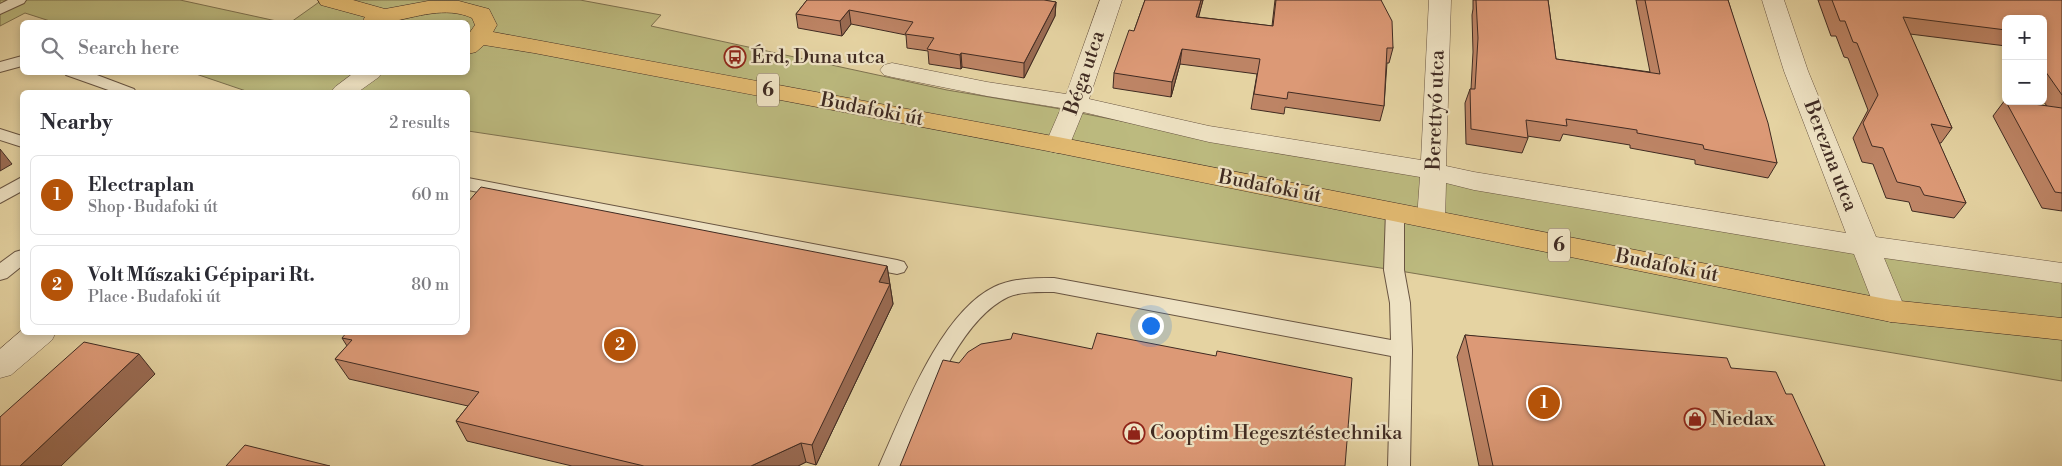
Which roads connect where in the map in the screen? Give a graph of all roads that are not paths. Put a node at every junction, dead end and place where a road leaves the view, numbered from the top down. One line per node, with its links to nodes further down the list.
1 (19, 0): 7 (lane)
2 (329, 0): 8 (main road, 6)
3 (1111, 0): 17 (street, Béga utca)
4 (1440, 0): 21 (street, Berettyó utca)
5 (1773, 0): 27 (street, Berezna utca)
6 (457, 1): 8 (main road, 6); 9 (main road, 6)
7 (0, 10)
8 (378, 19)
9 (473, 42): 20 (main road, Budafoki út / 6)
10 (20, 62): 11 (lane)
11 (0, 67)
12 (892, 70): 17 (street, Budafoki út)
13 (80, 75): 15 (lane)
14 (367, 75): 16 (street)
15 (122, 90)
16 (346, 90)
17 (1075, 103): 20 (street, Béga utca); 21 (street, Budafoki út)
18 (0, 134): 19 (lane)
19 (20, 141)
20 (1058, 145): 25 (main road, Budafoki út / 6)
21 (1433, 171): 26 (street, Berettyó utca); 27 (street, Budafoki út)
22 (20, 184): 24 (lane)
23 (470, 184): 29 (lane)
24 (0, 197)
25 (1395, 212): 26 (main road, Budafoki út / 6); 35 (lane)
26 (1431, 219): 32 (main road, Budafoki út / 6)
27 (1865, 246): 31 (street, Budafoki út); 32 (street, Berezna utca)
28 (20, 258): 30 (lane)
29 (897, 267)
30 (0, 273)
31 (2062, 273)
32 (1891, 311): 33 (main road, Budafoki út / 6)
33 (2062, 329)
34 (36, 335): 36 (street)
35 (1402, 350): 37 (lane); 38 (lane)
36 (0, 366)
37 (890, 466)
38 (1399, 466)

